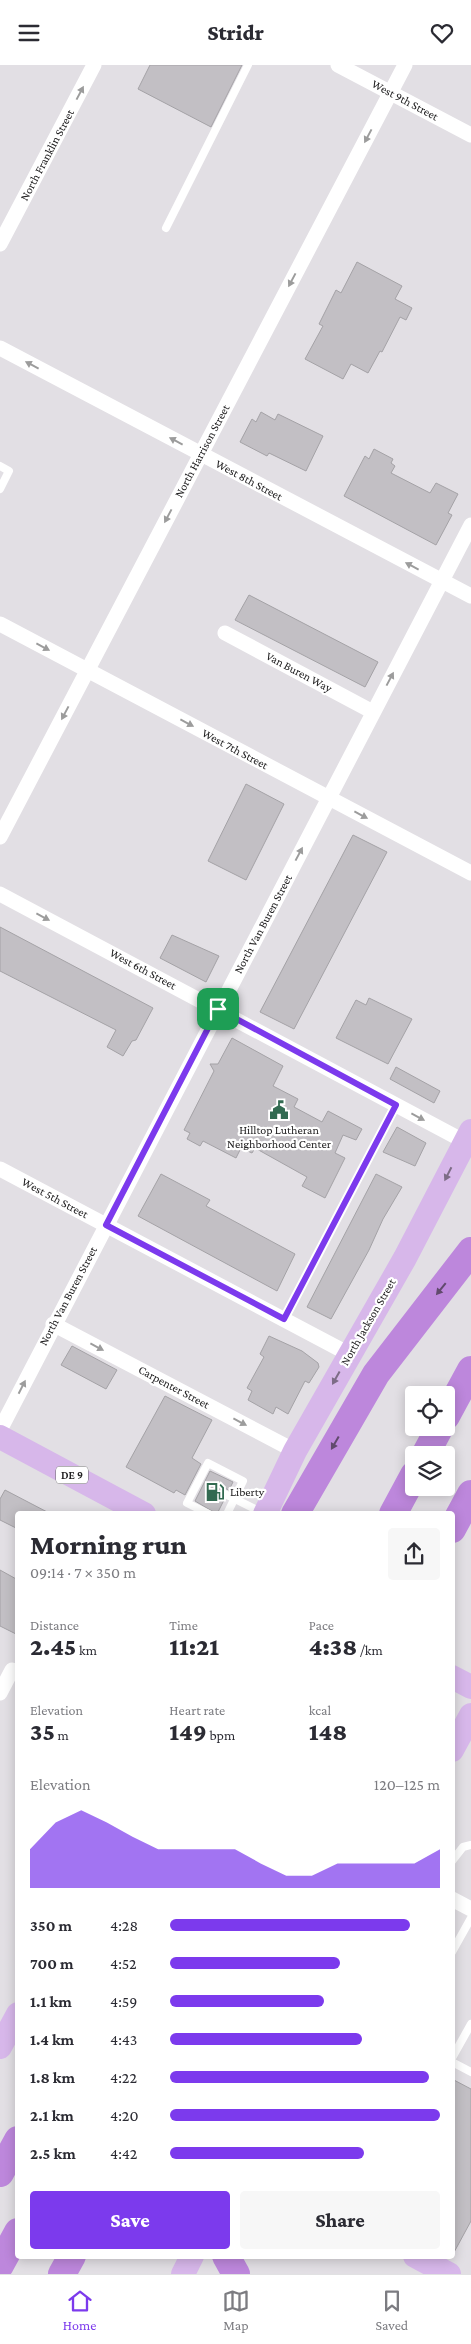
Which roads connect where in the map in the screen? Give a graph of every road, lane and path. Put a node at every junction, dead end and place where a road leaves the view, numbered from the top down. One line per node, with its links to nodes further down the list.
1 (94, 65): 8 (street, North Franklin Street, one-way to 1)
2 (248, 65): 7 (lane)
3 (338, 65): 5 (street, West 9th Street)
4 (404, 65): 5 (street, North Harrison Street)
5 (390, 92): 6 (street, West 9th Street); 10 (street, North Harrison Street, one-way to 10)
6 (471, 135)
7 (166, 228)
8 (0, 244)
9 (0, 348): 10 (street, West 8th Street, one-way to 9)
10 (200, 454): 14 (street, West 8th Street, one-way to 10); 18 (street, North Harrison Street, one-way to 18)
11 (0, 466): 12 (lane)
12 (0, 489)
13 (471, 525): 14 (street, North Van Buren Street)
14 (442, 581): 15 (street, West 8th Street); 19 (street, North Van Buren Street, one-way to 14)
15 (471, 596)
16 (0, 624): 18 (street, West 7th Street, one-way to 18)
17 (225, 633): 19 (street, Van Buren Way)
18 (87, 670): 20 (street, West 7th Street, one-way to 20); 21 (street, North Harrison Street, one-way to 21)
19 (373, 712): 20 (street, North Van Buren Street)
20 (328, 798): 22 (street, West 7th Street, one-way to 22); 24 (street, North Van Buren Street, one-way to 20)
21 (0, 837)
22 (471, 873)
23 (0, 894): 24 (street, West 6th Street, one-way to 24)
24 (218, 1009): 25 (street, West 6th Street); 28 (street, North Van Buren Street)
25 (396, 1105): 26 (street, West 6th Street, one-way to 26); 30 (lane)
26 (469, 1139): 32 (main road, North Jackson Street, one-way to 32)
27 (0, 1169): 28 (street, West 5th Street)
28 (106, 1225): 30 (street, West 5th Street); 31 (street, North Van Buren Street)
29 (471, 1251): 47 (highway, one-way to 47)
30 (284, 1319): 32 (street, West 5th Street)
31 (53, 1324): 35 (street, North Van Buren Street, one-way to 31); 37 (street, Carpenter Street, one-way to 37)
32 (349, 1354): 37 (main road, North Jackson Street, one-way to 37)
33 (471, 1370): 34 (highway)
34 (455, 1399)
35 (0, 1430)
36 (0, 1437): 42 (main road, DE 9)
37 (295, 1451): 46 (main road, North Jackson Street)
38 (405, 1492): 48 (highway)
39 (225, 1494): 41 (lane)
40 (471, 1494): 49 (highway)
41 (234, 1499): 43 (lane); 44 (lane); 45 (lane)
42 (138, 1511)
43 (201, 1511)
44 (228, 1511)
45 (259, 1511)
46 (266, 1511)
47 (297, 1511)
48 (395, 1511)
49 (455, 1523)
50 (10, 1669): 53 (street)
51 (455, 1679): 52 (main road)
52 (471, 1687)
53 (0, 1693)
54 (471, 1715): 55 (main road)
55 (455, 1744)
56 (471, 1845): 57 (lane)
57 (455, 1857)
58 (455, 1901): 59 (street)
59 (471, 1909)
60 (471, 1918): 61 (lane)
61 (455, 1947)
62 (15, 2021): 64 (main road)
63 (471, 2024): 65 (lane)
64 (6, 2042)
65 (455, 2053)
66 (455, 2064): 67 (lane)
67 (471, 2072)
68 (15, 2146): 69 (highway)
69 (0, 2173)
70 (15, 2238): 75 (highway)
71 (70, 2259): 76 (highway)
72 (190, 2259): 77 (main road)
73 (228, 2259): 78 (highway)
74 (421, 2259): 79 (main road)
75 (0, 2265)
76 (62, 2274)
77 (183, 2274)
78 (236, 2274)
79 (449, 2274)

